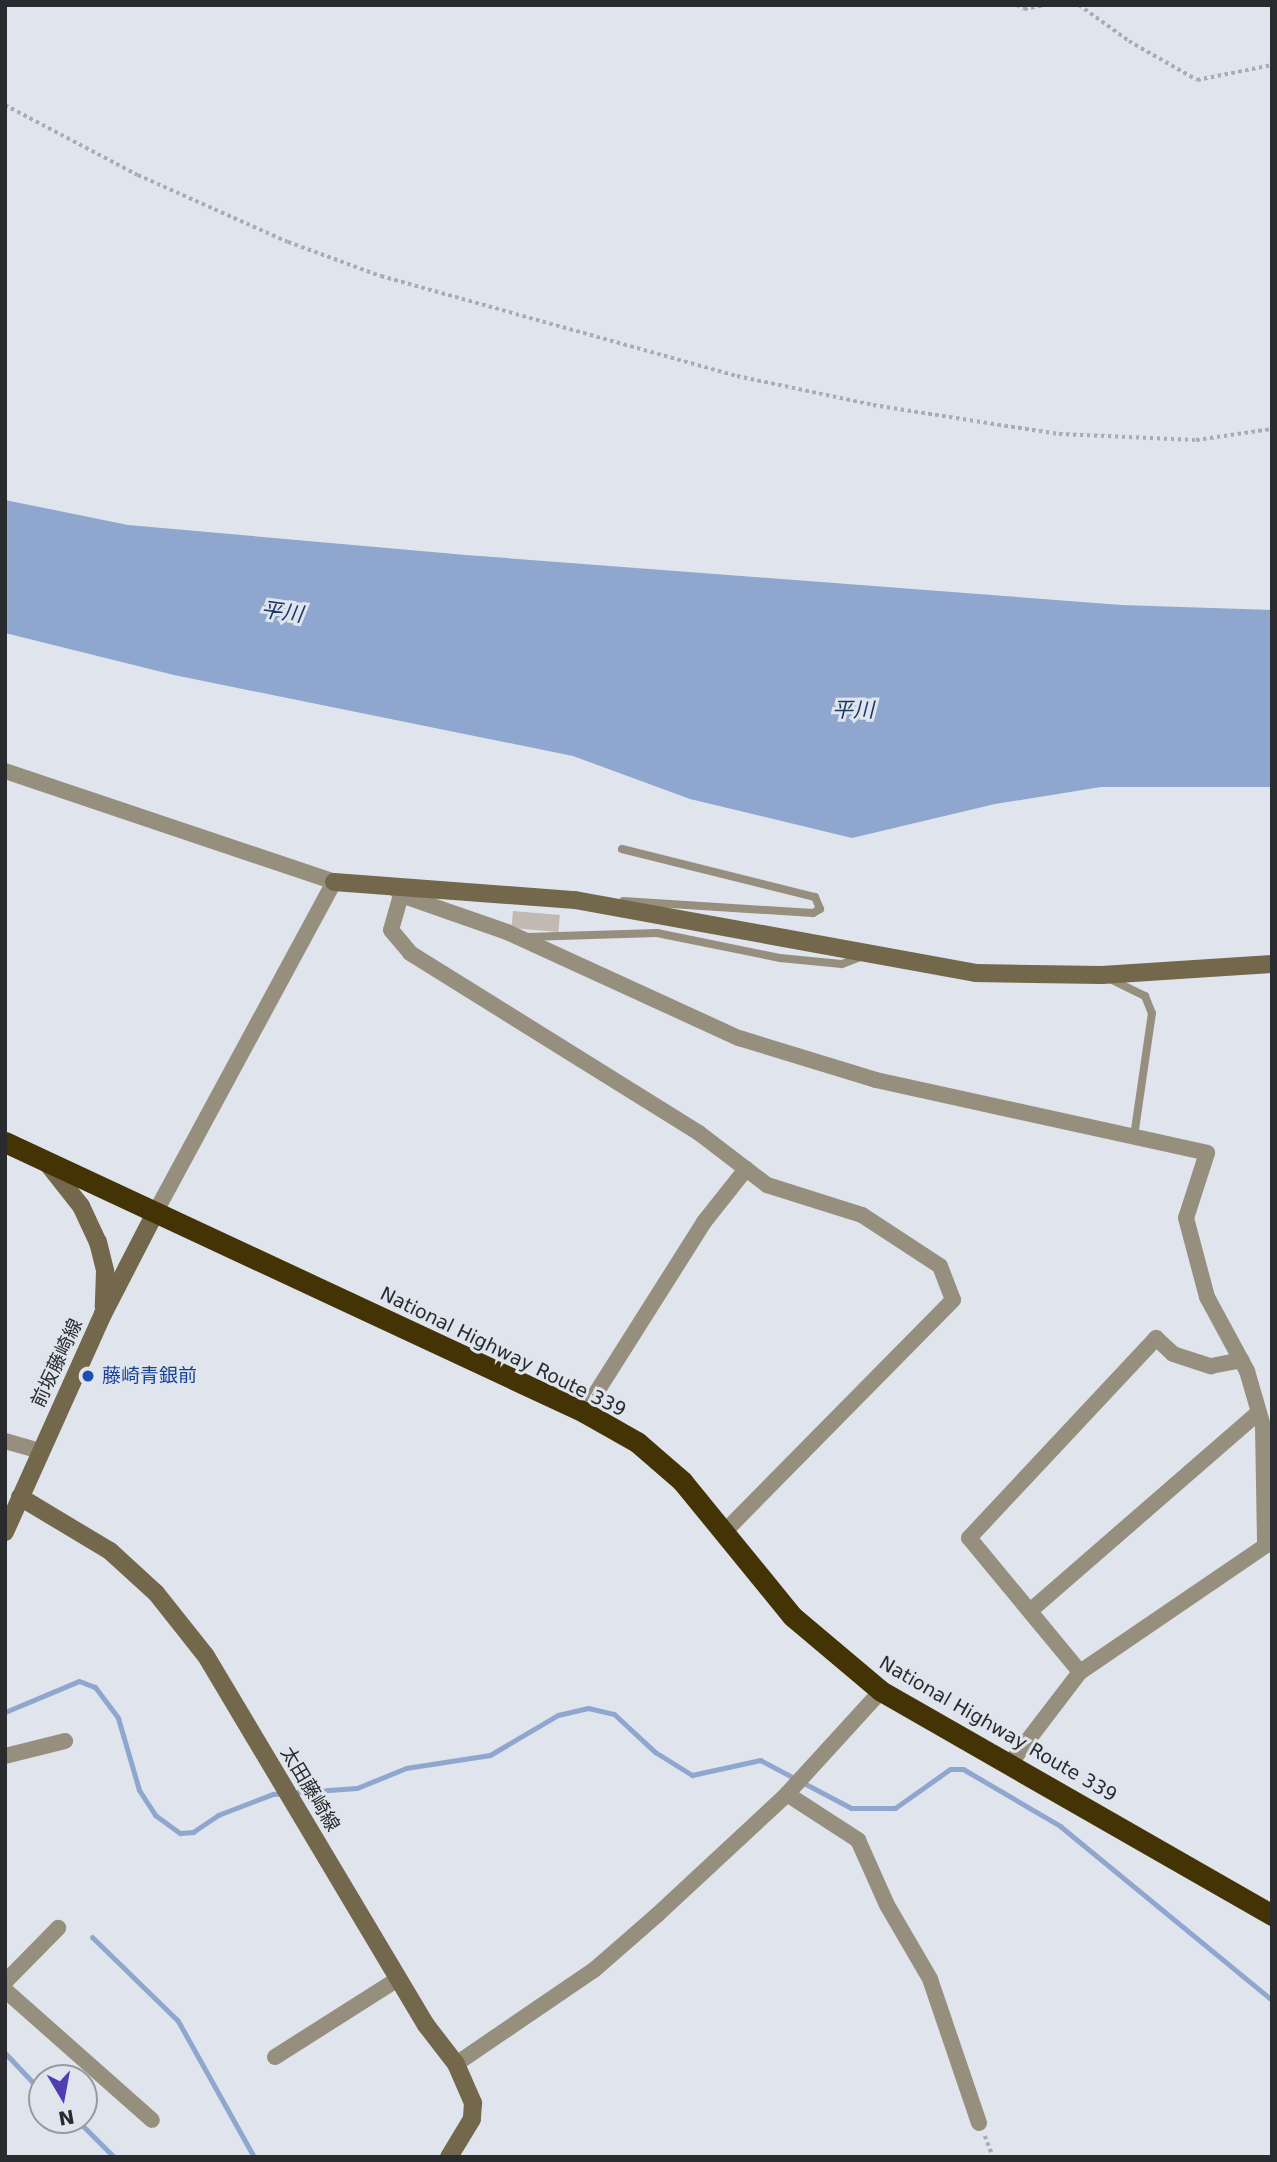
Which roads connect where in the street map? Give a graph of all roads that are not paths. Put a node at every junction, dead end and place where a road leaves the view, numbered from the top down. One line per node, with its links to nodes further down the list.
1 (5, 771): 3 (street)
2 (622, 849): 5 (lane)
3 (334, 882): 4 (main road); 14 (street)
4 (398, 892): 5 (main road); 6 (street); 13 (street)
5 (575, 900): 7 (main road)
6 (518, 937): 7 (lane); 10 (street)
7 (862, 955): 9 (main road)
8 (1272, 964): 9 (main road)
9 (1102, 975): 10 (lane)
10 (1134, 1137): 16 (street)
11 (5, 1142): 12 (highway, National Highway Route 339)
12 (47, 1163): 14 (highway, National Highway Route 339); 15 (main road)
13 (746, 1168): 17 (street); 23 (street)
14 (154, 1215): 15 (main road, 前坂藤崎線); 17 (highway, National Highway Route 339)
15 (103, 1314): 20 (main road, 前坂藤崎線)
16 (1241, 1360): 18 (street); 24 (street)
17 (584, 1412): 23 (highway, National Highway Route 339)
18 (1259, 1412): 24 (street); 25 (street)
19 (5, 1441): 20 (street)
20 (40, 1451): 21 (main road, 前坂藤崎線)
21 (20, 1497): 22 (main road, 前坂藤崎線); 33 (main road, 太田藤崎線)
22 (5, 1532)
23 (723, 1533): 26 (highway, National Highway Route 339)
24 (1030, 1611): 25 (street)
25 (1080, 1672): 29 (street)
26 (881, 1691): 29 (highway, National Highway Route 339); 30 (street)
27 (65, 1741): 28 (street)
28 (5, 1756)
29 (1009, 1765): 31 (highway, National Highway Route 339)
30 (787, 1794): 37 (street); 39 (street)
31 (1272, 1915)
32 (58, 1927): 34 (street)
33 (398, 1979): 36 (street); 37 (main road, 太田藤崎線)
34 (5, 1982)
35 (5, 1990): 38 (street)
36 (275, 2057)
37 (456, 2064): 40 (main road, 太田藤崎線)
38 (152, 2120)
39 (979, 2123)
40 (449, 2157)

